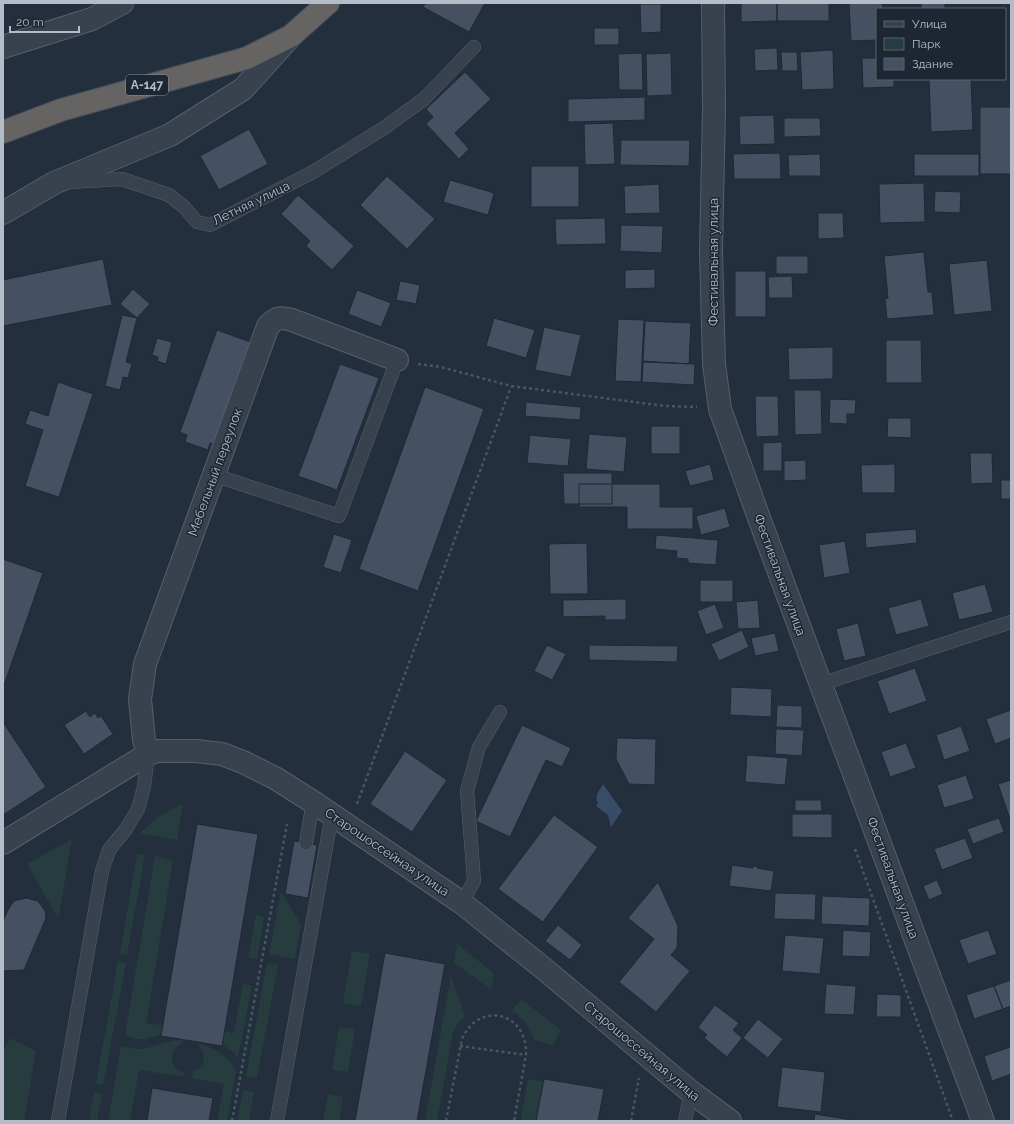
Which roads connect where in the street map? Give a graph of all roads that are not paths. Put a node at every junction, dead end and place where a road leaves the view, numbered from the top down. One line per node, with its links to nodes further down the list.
1 (122, 3): 5 (street)
2 (328, 3): 4 (highway, А-147)
3 (714, 3): 13 (street, Фестивальная улица)
4 (291, 36): 7 (highway, А-147); 8 (street)
5 (3, 47)
6 (474, 47): 8 (lane, Летняя улица)
7 (3, 132)
8 (54, 183): 9 (street, Летняя улица)
9 (3, 213)
10 (406, 362): 11 (lane); 11 (street, Мебельный переулок)
11 (214, 475): 15 (street, Мебельный переулок)
12 (1011, 622): 13 (lane)
13 (821, 684): 26 (street, Фестивальная улица)
14 (500, 712): 20 (lane)
15 (148, 754): 16 (street, Старошоссейная улица); 18 (street, Старошоссейная улица); 22 (lane)
16 (313, 802): 17 (street, Старошоссейная улица); 19 (lane)
17 (340, 819): 20 (street, Старошоссейная улица); 23 (lane)
18 (3, 842)
19 (306, 843)
20 (462, 903): 21 (street, Старошоссейная улица)
21 (691, 1092): 24 (lane); 25 (street, Старошоссейная улица)
22 (58, 1121)
23 (277, 1121)
24 (685, 1121)
25 (730, 1121)
26 (983, 1121)

